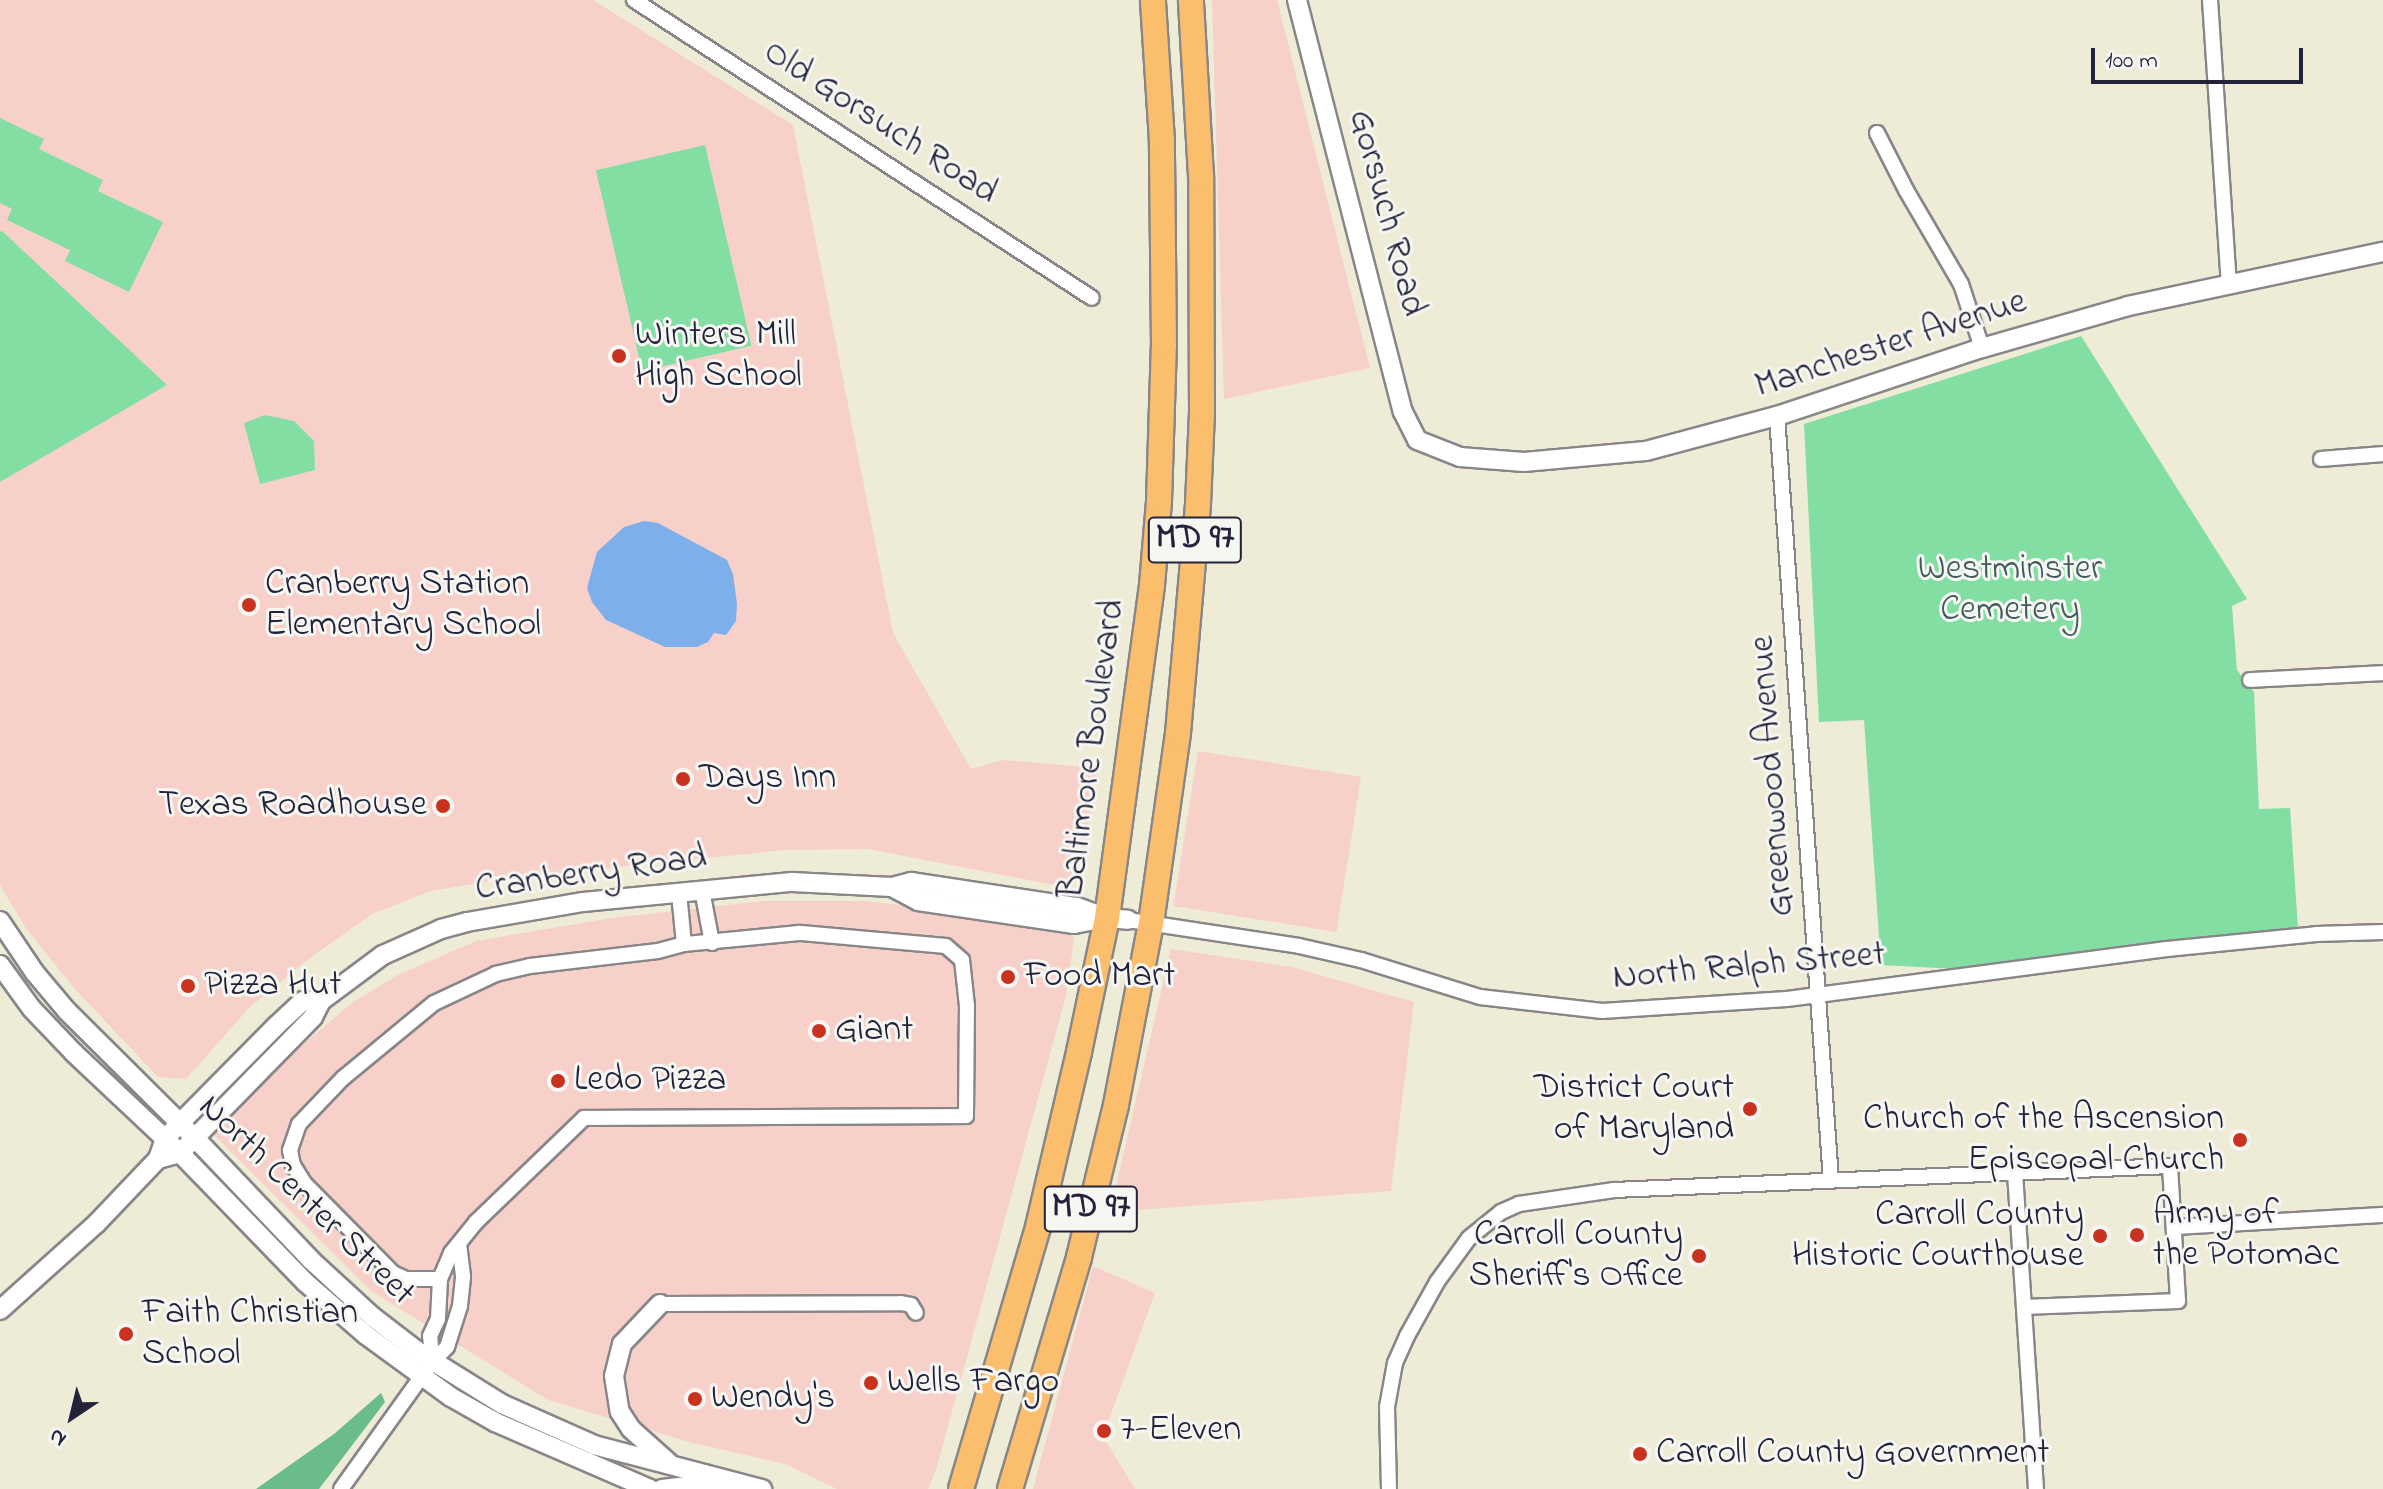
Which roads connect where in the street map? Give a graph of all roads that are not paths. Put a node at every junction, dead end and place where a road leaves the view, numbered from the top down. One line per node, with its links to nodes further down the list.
1 (634, 0): 9 (street, Old Gorsuch Road)
2 (1153, 0): 19 (highway, Baltimore Boulevard / MD 97)
3 (1191, 0): 19 (highway, Baltimore Boulevard / MD 97)
4 (1297, 0): 12 (street, Gorsuch Road)
5 (2210, 0): 8 (street)
6 (1877, 133): 10 (street)
7 (2383, 252): 8 (street, Manchester Avenue)
8 (2229, 283): 10 (street, Manchester Avenue)
9 (1092, 298)
10 (1982, 348): 11 (street, Manchester Avenue)
11 (1777, 416): 12 (street, Manchester Avenue); 25 (street, Greenwood Avenue)
12 (1417, 440)
13 (2383, 454): 14 (street)
14 (2321, 459)
15 (2383, 673): 16 (street)
16 (2250, 680)
17 (702, 890): 18 (street, Cranberry Road); 19 (street, Cranberry Road); 22 (street)
18 (679, 893): 23 (street); 26 (street, Cranberry Road)
19 (1129, 920): 25 (street, North Ralph Street); 45 (highway, Baltimore Boulevard / MD 97); 50 (highway, Baltimore Boulevard / MD 97)
20 (0, 921): 27 (street, North Center Street)
21 (2383, 932): 25 (street, North Ralph Street)
22 (712, 943): 23 (street); 36 (street)
23 (684, 944): 37 (street)
24 (0, 965): 29 (street, North Center Street)
25 (1817, 995): 33 (street, Greenwood Avenue)
26 (321, 1001): 27 (street, Cranberry Road); 28 (street, Cranberry Road)
27 (180, 1123): 28 (street, North Center Street); 29 (street, Cranberry Road)
28 (195, 1138): 30 (street, Cranberry Road); 42 (street, North Center Street)
29 (165, 1139): 30 (street, North Center Street); 31 (street, Cranberry Road)
30 (180, 1153): 31 (street, Cranberry Road); 42 (street, North Center Street)
31 (158, 1159): 40 (street, Cranberry Road)
32 (2015, 1173): 33 (street); 35 (street); 39 (street)
33 (1831, 1180): 51 (street)
34 (2383, 1215): 35 (street)
35 (2174, 1227): 39 (street)
36 (459, 1245): 37 (street); 42 (street)
37 (440, 1279): 42 (street)
38 (660, 1304): 41 (street); 43 (street)
39 (2024, 1307): 52 (street)
40 (0, 1310)
41 (916, 1313)
42 (427, 1369): 43 (street, North Center Street); 46 (street); 47 (street, North Center Street)
43 (671, 1465): 44 (street, North Center Street)
44 (735, 1480): 48 (street); 49 (street, North Center Street)
45 (959, 1485)
46 (341, 1489)
47 (650, 1489)
48 (662, 1489)
49 (762, 1489)
50 (1010, 1489)
51 (1389, 1489)
52 (2036, 1489)

